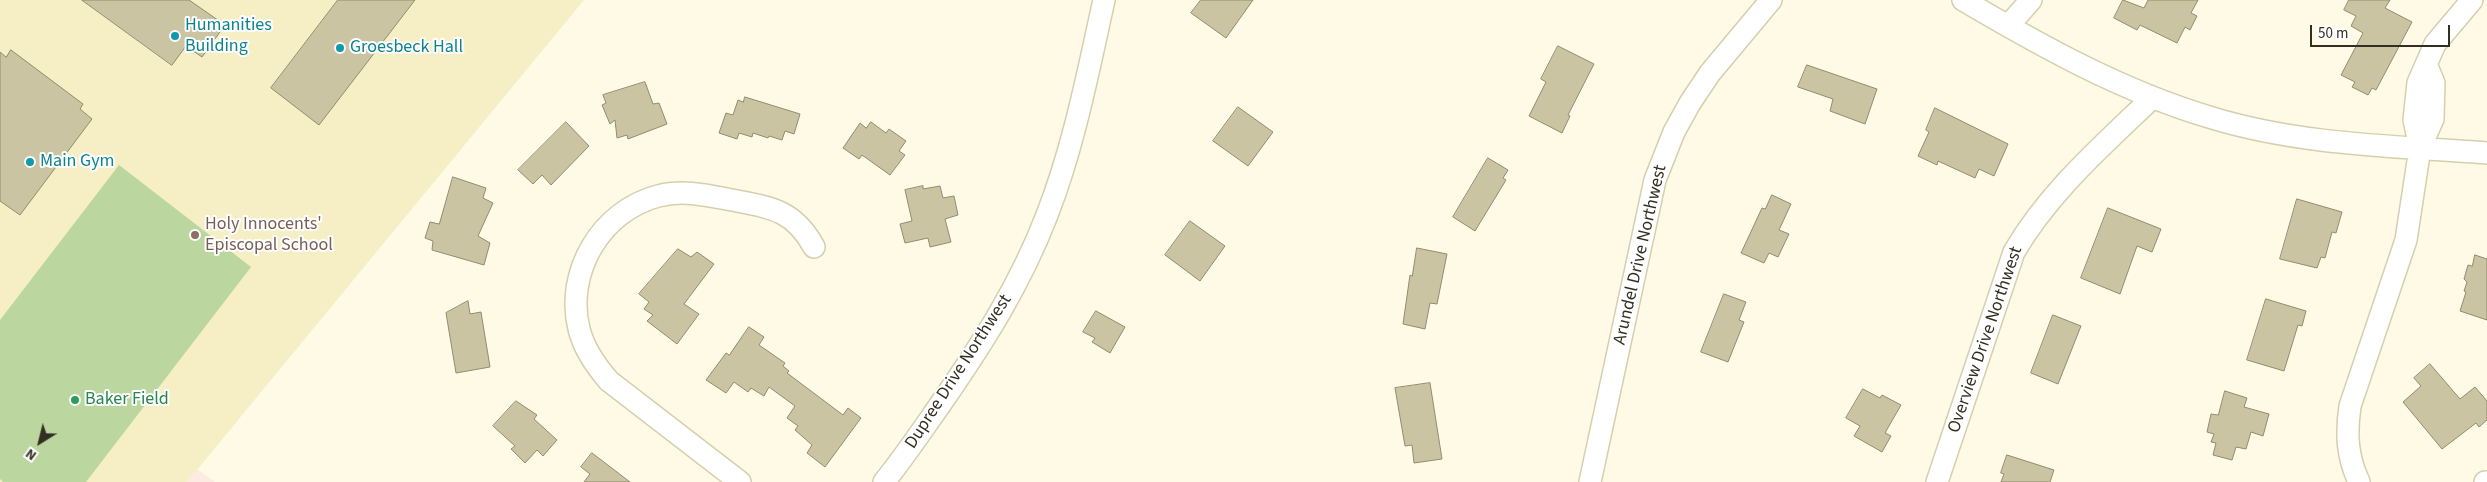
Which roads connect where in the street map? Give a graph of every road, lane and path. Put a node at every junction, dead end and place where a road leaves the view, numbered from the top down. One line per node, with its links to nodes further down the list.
1 (1104, 0): 12 (street, Dupree Drive Northwest)
2 (1771, 0): 13 (street, Arundel Drive Northwest)
3 (1963, 0): 6 (street)
4 (2031, 0): 6 (street)
5 (2472, 0): 8 (street)
6 (2008, 26): 7 (street)
7 (2152, 98): 8 (street); 14 (street, Overview Drive Northwest)
8 (2420, 148): 9 (street); 15 (street)
9 (2487, 153)
10 (814, 247): 11 (street)
11 (740, 482)
12 (884, 482)
13 (1590, 482)
14 (1937, 482)
15 (2358, 482)

